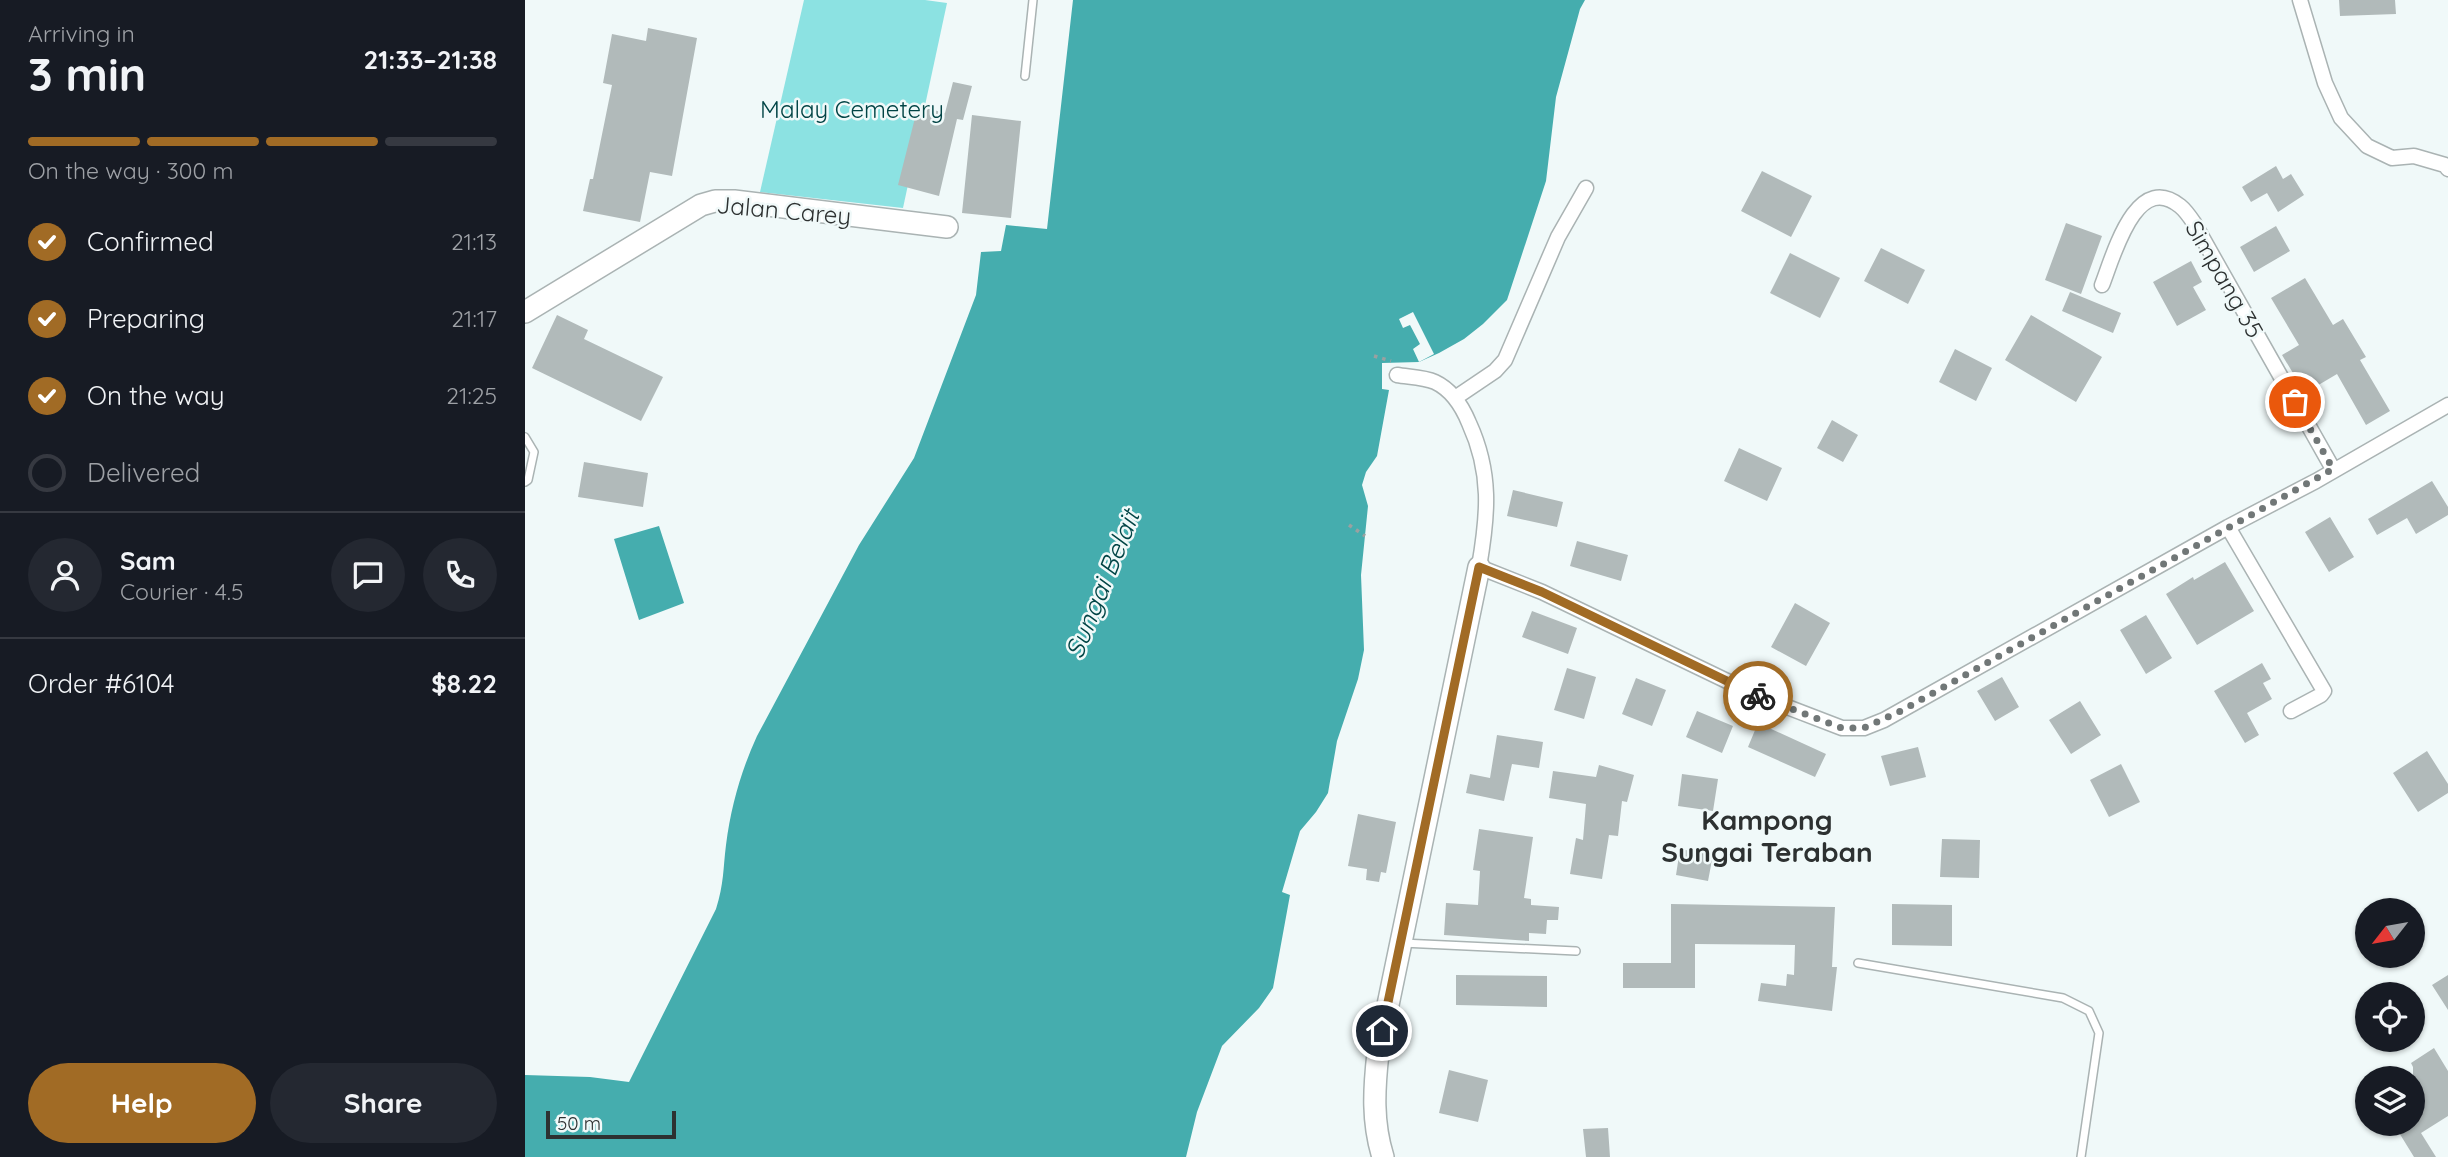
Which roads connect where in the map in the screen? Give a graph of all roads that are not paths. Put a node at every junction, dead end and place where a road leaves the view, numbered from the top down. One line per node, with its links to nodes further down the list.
1 (1033, 0): 3 (lane)
2 (2300, 0): 4 (street)
3 (1025, 76)
4 (2448, 169)
5 (1586, 188): 10 (street)
6 (947, 226): 8 (street, Jalan Carey)
7 (2102, 285): 13 (street, Simpang 35)
8 (525, 312)
9 (1397, 369): 10 (street)
10 (1455, 398): 16 (street)
11 (2448, 404): 13 (street)
12 (525, 437): 14 (lane)
13 (2333, 469): 15 (street)
14 (525, 482)
15 (2228, 527): 16 (street); 17 (street)
16 (1479, 567): 18 (street)
17 (2291, 711)
18 (1401, 943): 19 (lane); 21 (street)
19 (1576, 951)
20 (1858, 963): 22 (lane)
21 (1383, 1157)
22 (2081, 1157)

